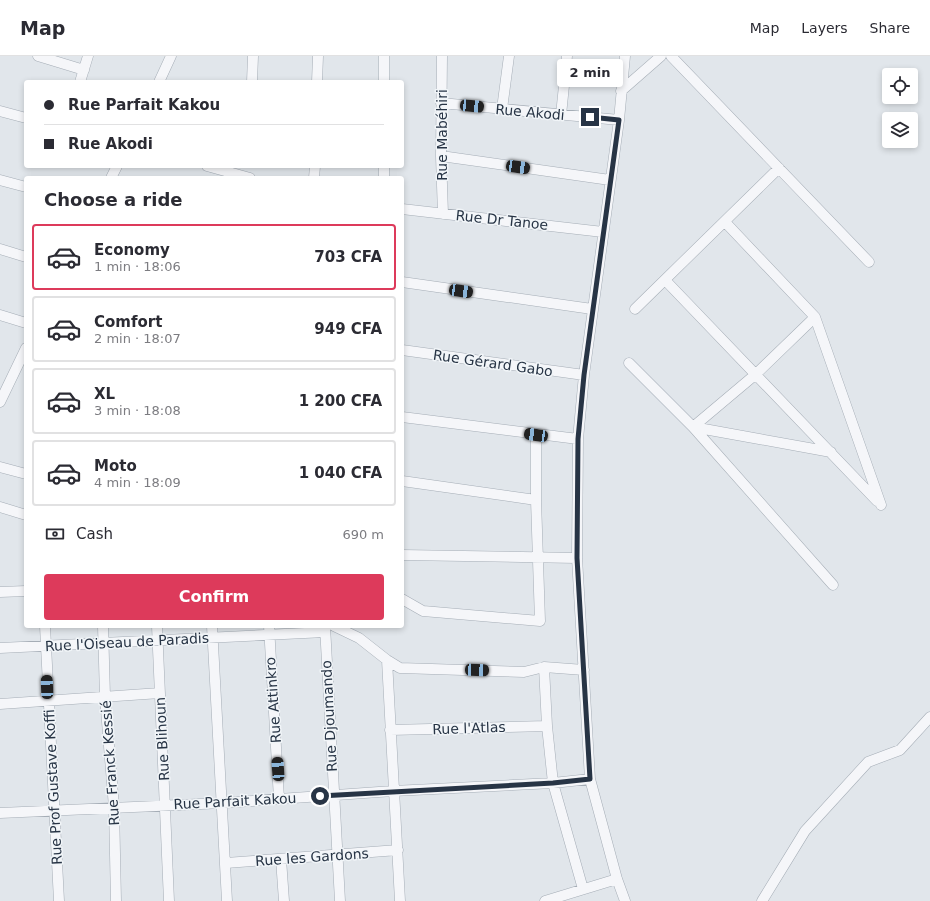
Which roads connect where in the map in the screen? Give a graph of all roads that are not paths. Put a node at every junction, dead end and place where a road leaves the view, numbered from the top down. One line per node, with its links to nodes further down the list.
1 (38, 56): 13 (street)
2 (88, 56): 13 (street)
3 (171, 56): 15 (street)
4 (253, 56): 16 (street)
5 (318, 56): 17 (street)
6 (384, 56): 18 (street)
7 (442, 56): 20 (street, Rue Mabéhiri)
8 (508, 56): 21 (street)
9 (567, 56): 23 (street)
10 (625, 56): 19 (street)
11 (660, 56): 19 (street)
12 (671, 56): 28 (street)
13 (84, 70): 14 (street)
14 (81, 80)
15 (160, 80)
16 (252, 80)
17 (317, 80)
18 (384, 80)
19 (621, 91): 25 (street)
20 (441, 103): 21 (street, Rue Akodi); 26 (street, Rue Mabéhiri)
21 (502, 109): 23 (street, Rue Akodi)
22 (0, 111): 24 (street)
23 (562, 115): 25 (street, Rue Akodi)
24 (24, 117)
25 (619, 120): 31 (street)
26 (441, 156): 31 (street); 34 (street, Rue Mabéhiri)
27 (214, 168): 29 (street)
28 (779, 168): 35 (street); 39 (street)
29 (243, 176)
30 (0, 180): 32 (street)
31 (610, 180): 36 (street)
32 (24, 186)
33 (404, 209): 34 (street, Rue Dr Tanoe)
34 (443, 214): 36 (street, Rue Dr Tanoe)
35 (725, 222): 40 (street); 45 (street)
36 (603, 232): 42 (street)
37 (0, 249): 38 (street)
38 (24, 255)
39 (869, 262)
40 (665, 280): 43 (street); 50 (street)
41 (404, 282): 42 (street)
42 (592, 309): 51 (street)
43 (635, 310)
44 (0, 315): 46 (street)
45 (815, 317): 50 (street); 57 (street)
46 (24, 322)
47 (404, 350): 51 (street, Rue Gérard Gabo)
48 (24, 352): 52 (street)
49 (629, 363): 54 (street)
50 (756, 374): 54 (street); 57 (street)
51 (584, 375): 56 (street)
52 (0, 402)
53 (404, 417): 55 (street)
54 (693, 427): 57 (street); 67 (street)
55 (536, 435): 56 (street); 61 (street)
56 (578, 439): 66 (street)
57 (831, 452)
58 (0, 467): 59 (street)
59 (24, 473)
60 (404, 481): 61 (street)
61 (536, 500): 65 (street)
62 (0, 508): 63 (street)
63 (24, 514)
64 (404, 555): 65 (street)
65 (537, 558): 66 (street); 70 (street)
66 (577, 558): 85 (street)
67 (833, 585)
68 (24, 591): 69 (street)
69 (0, 592)
70 (404, 600)
71 (45, 628): 81 (street, Rue Prof Gustave Koffi)
72 (103, 628): 80 (street, Rue Franck Kessié)
73 (157, 628): 79 (street, Rue Blihoun)
74 (212, 628): 78 (street)
75 (338, 628): 83 (street)
76 (325, 629): 77 (street, Rue l'Oiseau de Paradis); 96 (street, Rue Djoumando)
77 (269, 630): 78 (street, Rue l'Oiseau de Paradis); 97 (street, Rue Attinkro)
78 (213, 638): 79 (street, Rue l'Oiseau de Paradis); 98 (street)
79 (158, 641): 80 (street, Rue l'Oiseau de Paradis); 86 (street, Rue Blihoun)
80 (103, 643): 81 (street, Rue l'Oiseau de Paradis); 87 (street, Rue Franck Kessié)
81 (46, 646): 82 (street, Rue l'Oiseau de Paradis); 88 (street, Rue Prof Gustave Koffi)
82 (0, 648)
83 (387, 660): 84 (street); 92 (street)
84 (544, 668): 85 (street); 91 (street)
85 (584, 670): 93 (street)
86 (160, 693): 87 (street); 99 (street, Rue Blihoun)
87 (105, 697): 88 (street); 100 (street, Rue Franck Kessié)
88 (48, 700): 89 (street); 101 (street, Rue Prof Gustave Koffi)
89 (0, 704)
90 (930, 717): 118 (street)
91 (547, 726): 92 (street, Rue l'Atlas); 94 (street)
92 (390, 730): 95 (street)
93 (590, 779): 94 (street, Rue Parfait Kakou); 107 (street)
94 (553, 783): 95 (street, Rue Parfait Kakou); 108 (street)
95 (393, 791): 96 (street, Rue Parfait Kakou); 103 (street)
96 (333, 795): 97 (street, Rue Parfait Kakou); 104 (street, Rue Djoumando)
97 (279, 799): 98 (street, Rue Parfait Kakou)
98 (222, 803): 99 (street, Rue Parfait Kakou); 106 (street)
99 (165, 805): 100 (street, Rue Parfait Kakou); 111 (street, Rue Blihoun)
100 (114, 807): 101 (street, Rue Parfait Kakou); 110 (street, Rue Franck Kessié)
101 (55, 810): 102 (street, Rue Parfait Kakou); 109 (street, Rue Prof Gustave Koffi)
102 (0, 813)
103 (398, 850): 104 (street, Rue les Gardons); 115 (street)
104 (337, 854): 105 (street, Rue les Gardons); 114 (street, Rue Djoumando)
105 (281, 859): 106 (street, Rue les Gardons); 113 (street)
106 (226, 864): 112 (street)
107 (617, 879): 108 (street); 117 (street)
108 (583, 889): 116 (street)
109 (60, 901)
110 (116, 901)
111 (169, 901)
112 (227, 901)
113 (284, 901)
114 (340, 901)
115 (400, 901)
116 (545, 901)
117 (625, 901)
118 (762, 901)

